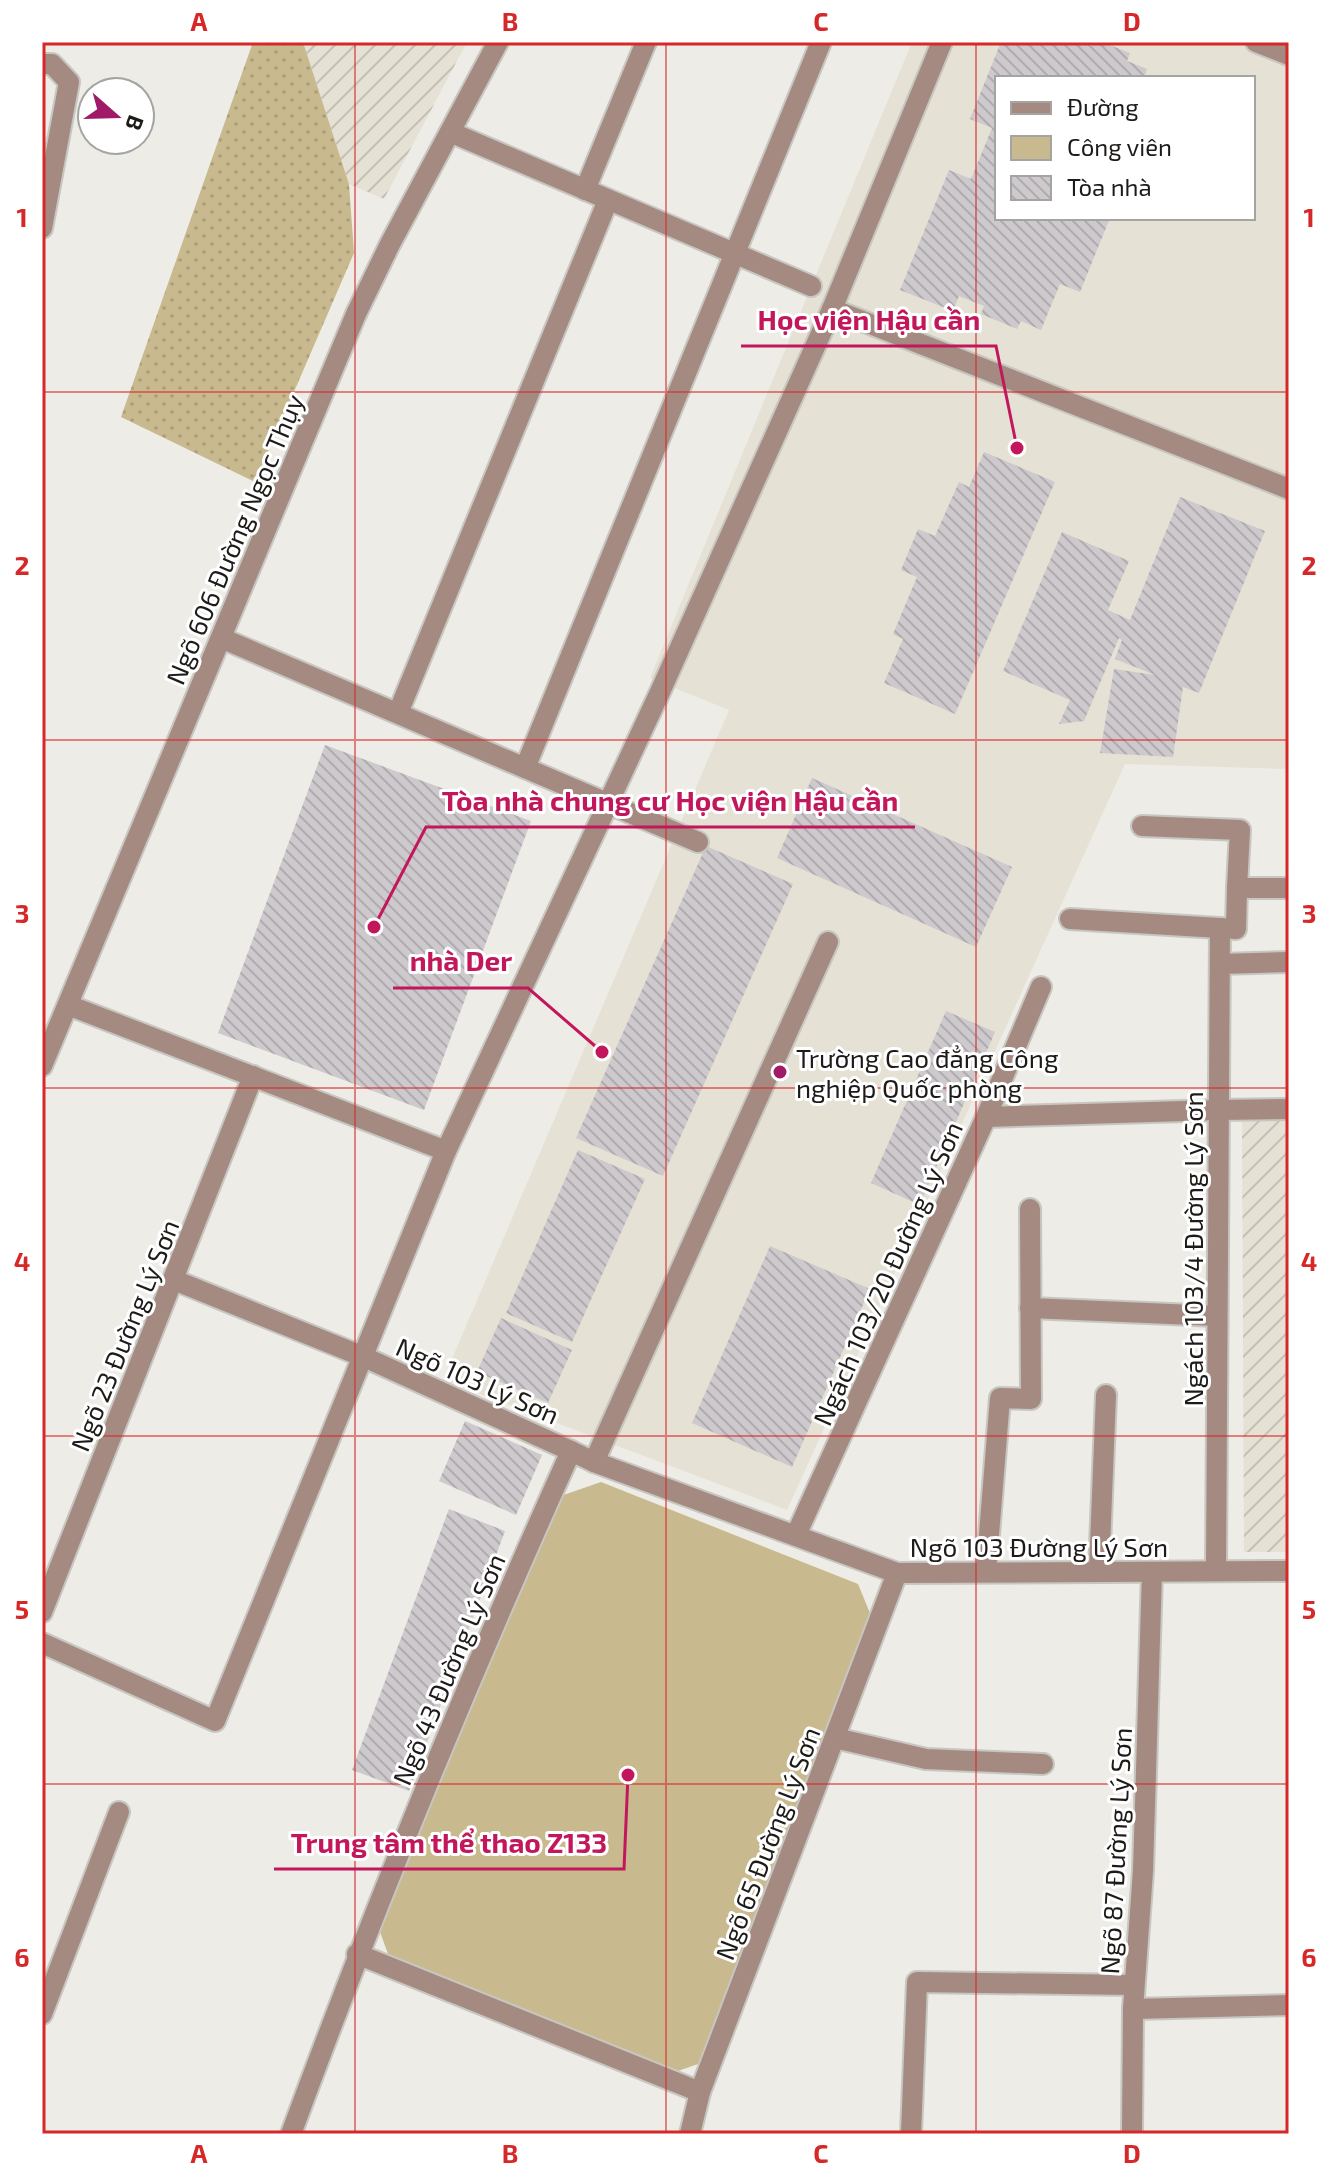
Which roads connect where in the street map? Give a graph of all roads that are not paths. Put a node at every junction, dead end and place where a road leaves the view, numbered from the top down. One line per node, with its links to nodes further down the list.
1 (498, 42): 8 (street, Ngõ 606 Đường Ngọc Thụy)
2 (646, 42): 9 (street)
3 (821, 42): 12 (street)
4 (942, 42): 14 (street)
5 (1256, 42): 6 (street)
6 (1289, 55)
7 (42, 64): 11 (street)
8 (450, 132): 9 (street); 16 (street, Ngõ 606 Đường Ngọc Thụy)
9 (585, 190): 10 (street)
10 (608, 200): 12 (street); 17 (street)
11 (42, 228)
12 (733, 253): 13 (street); 18 (street)
13 (811, 286)
14 (832, 309): 15 (street); 19 (street)
15 (1289, 489)
16 (221, 638): 17 (street); 30 (street, Ngõ 606 Đường Ngọc Thụy)
17 (398, 713): 18 (street)
18 (525, 768): 19 (street)
19 (608, 804): 21 (street); 36 (street)
20 (1142, 826): 22 (street)
21 (698, 842)
22 (1237, 888): 23 (street); 25 (street)
23 (1289, 888)
24 (1070, 919): 25 (street)
25 (1220, 928): 28 (street, Ngách 103/4 Đường Lý Sơn)
26 (828, 942): 44 (street)
27 (1289, 962): 28 (street)
28 (1220, 964): 34 (street, Ngách 103/4 Đường Lý Sơn)
29 (1041, 987): 35 (street, Ngách 103/20 Đường Lý Sơn)
30 (68, 1005): 31 (street, Ngõ 606 Đường Ngọc Thụy); 32 (street)
31 (42, 1066)
32 (253, 1076): 36 (street); 38 (street, Ngõ 23 Đường Lý Sơn)
33 (1289, 1109): 34 (street)
34 (1219, 1110): 35 (street); 40 (street, Ngách 103/4 Đường Lý Sơn)
35 (986, 1117): 45 (street, Ngách 103/20 Đường Lý Sơn)
36 (446, 1151): 41 (street)
37 (1030, 1209): 39 (street)
38 (174, 1280): 41 (street, Ngõ 103 Lý Sơn); 52 (street, Ngõ 23 Đường Lý Sơn)
39 (1030, 1308): 40 (street); 49 (street)
40 (1217, 1316): 47 (street, Ngách 103/4 Đường Lý Sơn)
41 (364, 1357): 43 (street, Ngõ 103 Lý Sơn); 53 (street)
42 (1106, 1395): 46 (street)
43 (571, 1451): 44 (street, Ngõ 103 Đường Lý Sơn); 57 (street, Ngõ 43 Đường Lý Sơn)
44 (594, 1462): 45 (street, Ngõ 103 Đường Lý Sơn)
45 (796, 1535): 51 (street, Ngõ 103 Đường Lý Sơn)
46 (1099, 1571): 49 (street, Ngõ 103 Đường Lý Sơn); 50 (street, Ngõ 103 Đường Lý Sơn)
47 (1216, 1571): 48 (street, Ngõ 103 Đường Lý Sơn); 50 (street, Ngõ 103 Đường Lý Sơn)
48 (1289, 1571)
49 (986, 1572): 51 (street, Ngõ 103 Đường Lý Sơn)
50 (1152, 1572): 59 (street, Ngõ 87 Đường Lý Sơn)
51 (897, 1573): 54 (street, Ngõ 65 Đường Lý Sơn)
52 (42, 1612)
53 (42, 1643)
54 (835, 1738): 55 (street); 63 (street, Ngõ 65 Đường Lý Sơn)
55 (1043, 1764)
56 (119, 1812): 58 (street)
57 (357, 1954): 63 (street); 64 (street, Ngõ 43 Đường Lý Sơn)
58 (51, 1968): 62 (street)
59 (1134, 1985): 61 (street, Ngõ 87 Đường Lý Sơn); 66 (street)
60 (1289, 2005): 61 (street)
61 (1133, 2009): 67 (street, Ngõ 87 Đường Lý Sơn)
62 (42, 2014)
63 (700, 2092): 65 (street, Ngõ 65 Đường Lý Sơn)
64 (291, 2134)
65 (690, 2134)
66 (911, 2134)
67 (1132, 2134)

